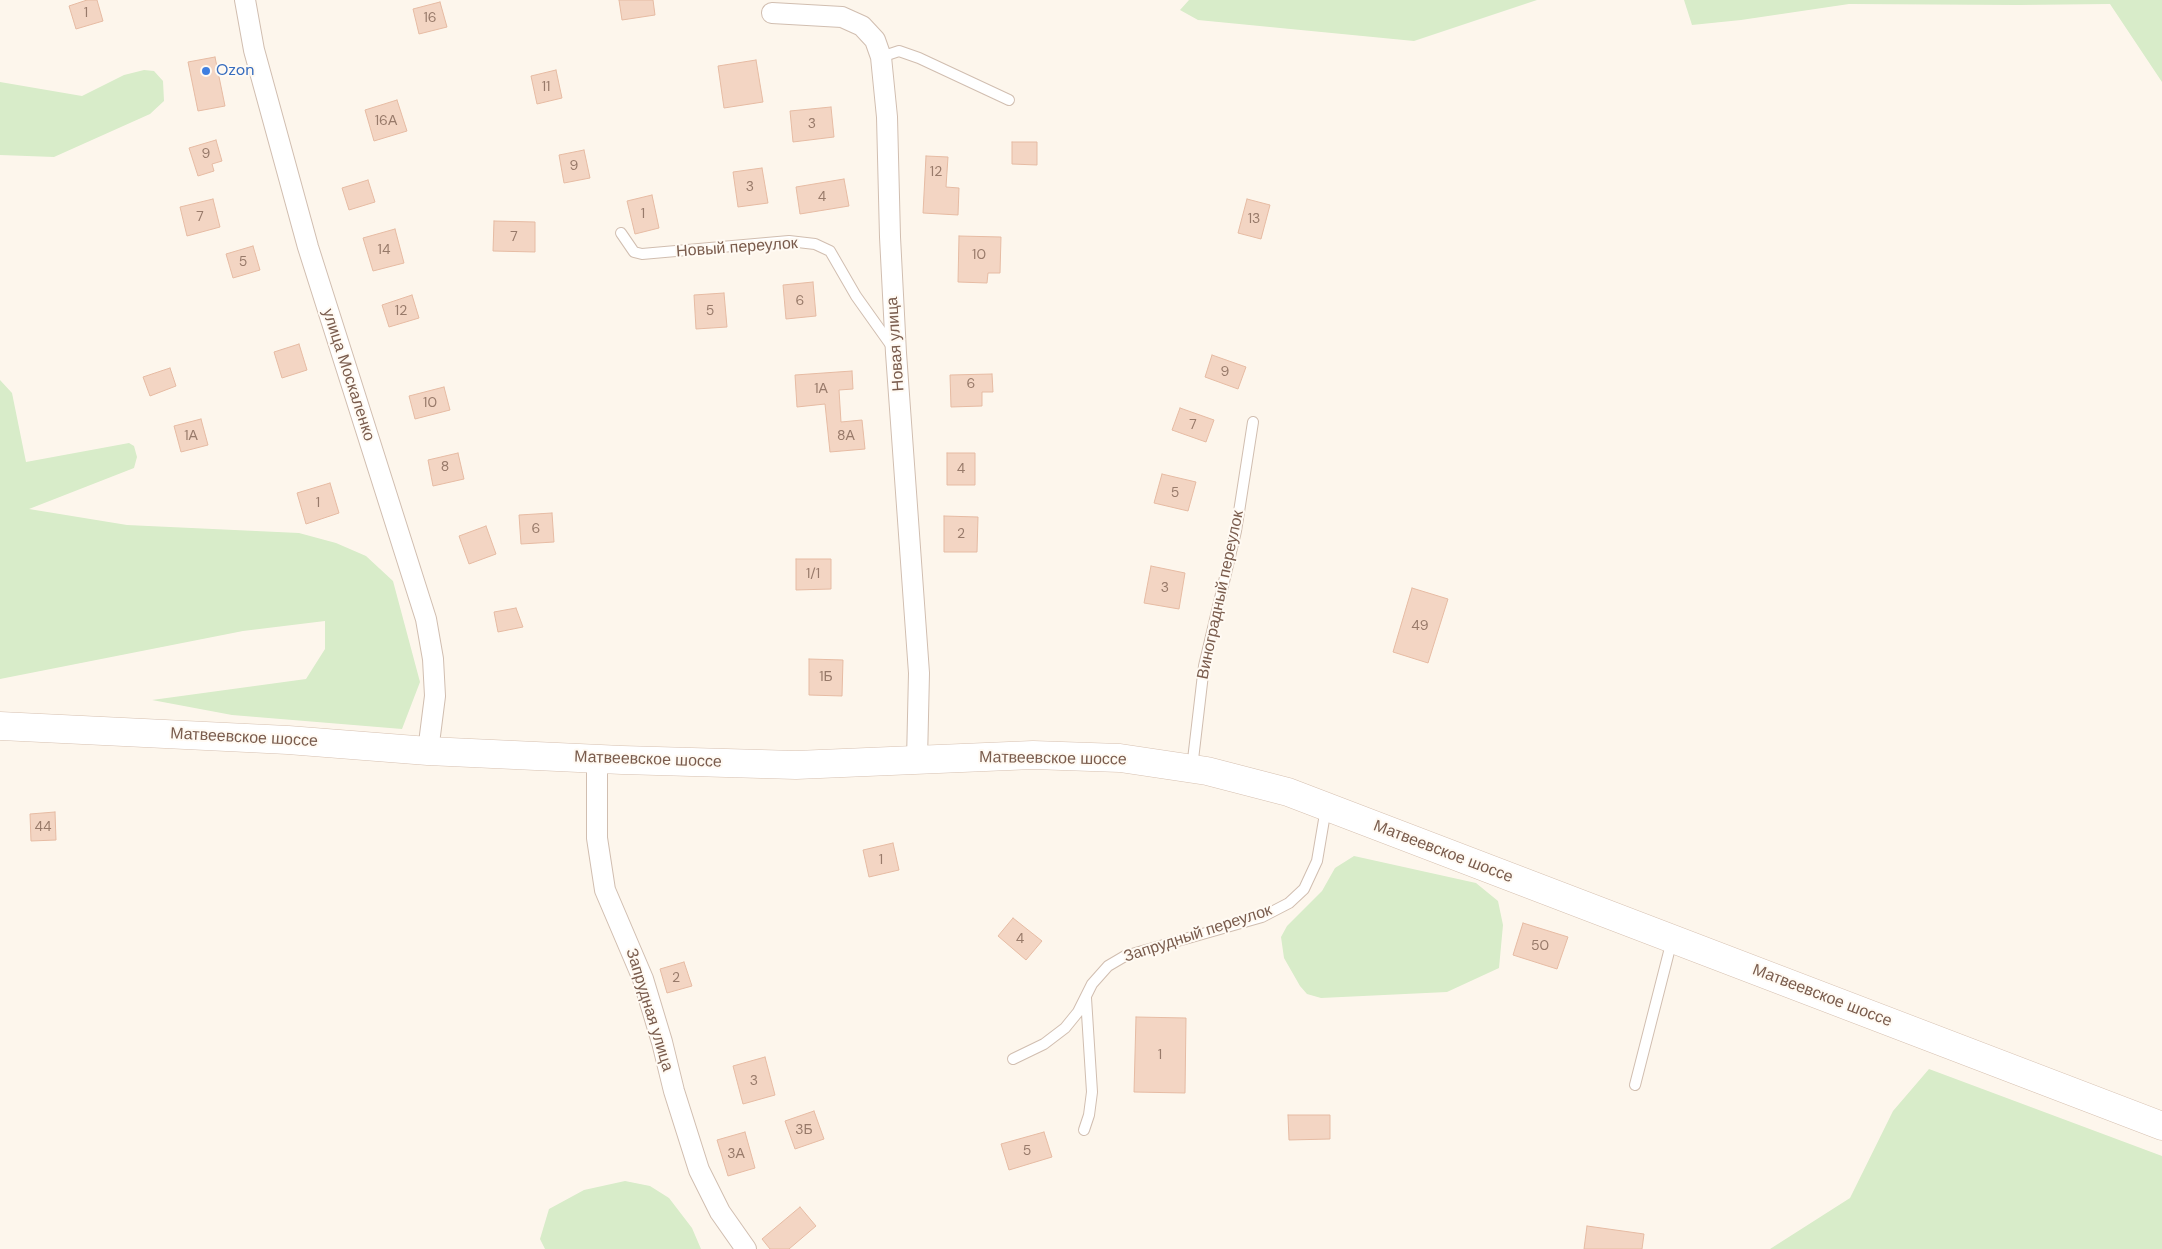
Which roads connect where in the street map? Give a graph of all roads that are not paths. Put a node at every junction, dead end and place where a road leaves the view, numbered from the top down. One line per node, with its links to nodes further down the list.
1 (245, 0): 9 (street, улица Москаленко)
2 (772, 13): 3 (street, Новая улица)
3 (881, 57): 4 (lane); 6 (street, Новая улица)
4 (1009, 100)
5 (621, 233): 6 (lane, Новый переулок)
6 (896, 353): 11 (street, Новая улица)
7 (1252, 422): 12 (lane, Виноградный переулок)
8 (0, 726): 9 (main road, Матвеевское шоссе)
9 (415, 750): 10 (main road, Матвеевское шоссе)
10 (597, 759): 11 (main road, Матвеевское шоссе); 20 (street, Запрудная улица)
11 (917, 760): 12 (main road, Матвеевское шоссе)
12 (1192, 769): 13 (main road, Матвеевское шоссе)
13 (1327, 807): 14 (main road, Матвеевское шоссе); 15 (lane, Запрудный переулок)
14 (1673, 940): 17 (lane); 18 (main road, Матвеевское шоссе)
15 (1086, 997): 16 (lane, Запрудный переулок); 19 (lane)
16 (1013, 1059)
17 (1635, 1085)
18 (2162, 1126)
19 (1084, 1130)
20 (746, 1249)

